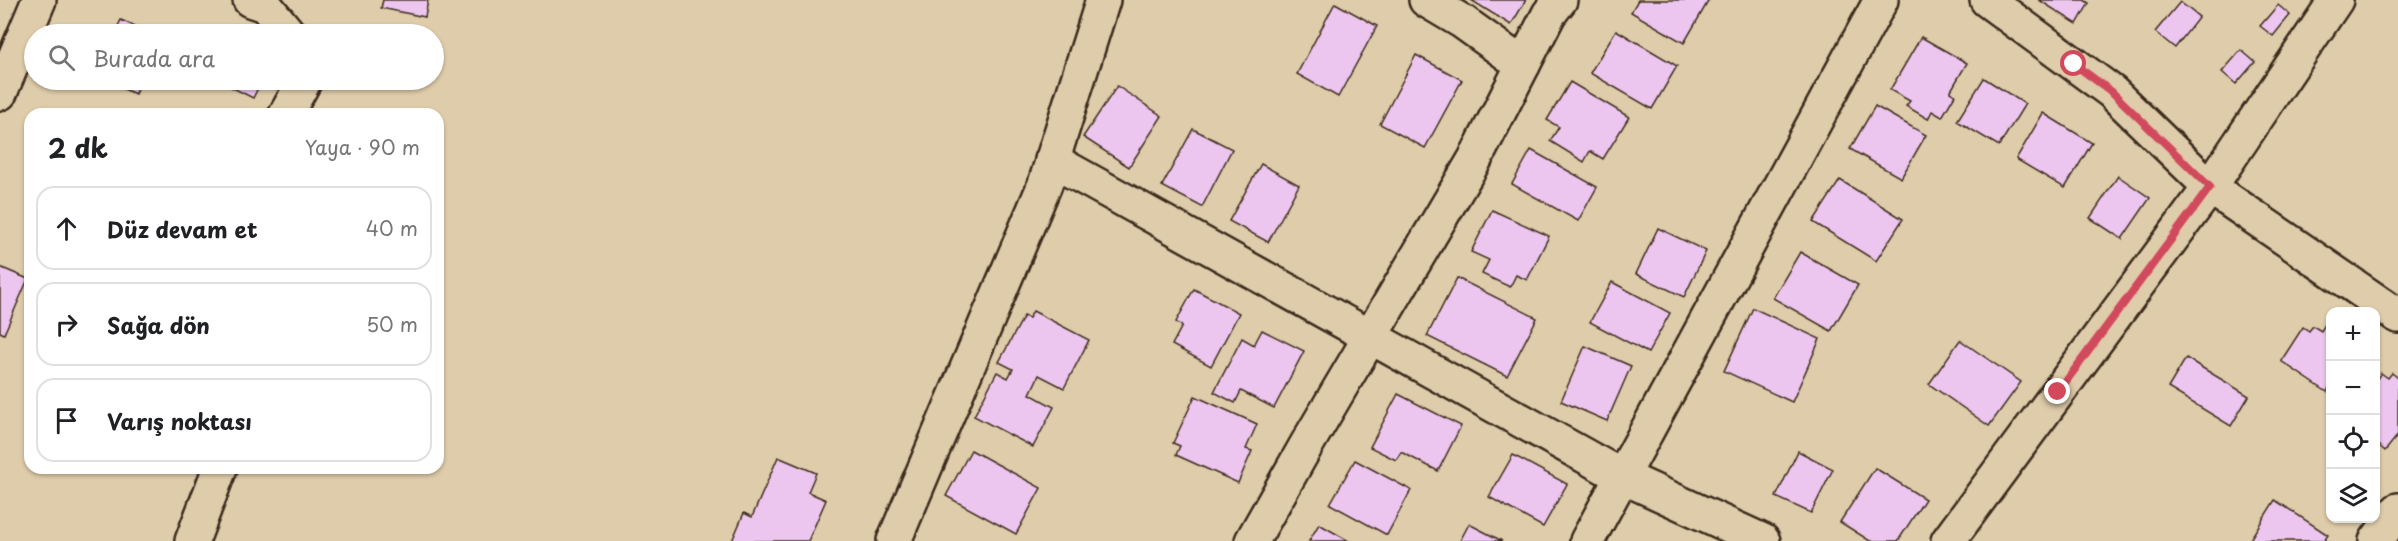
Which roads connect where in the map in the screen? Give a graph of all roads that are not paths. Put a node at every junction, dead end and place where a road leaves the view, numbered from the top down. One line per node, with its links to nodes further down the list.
1 (39, 0): 9 (street)
2 (250, 0): 10 (street)
3 (1103, 0): 16 (street)
4 (1426, 0): 12 (street)
5 (1560, 0): 12 (street)
6 (1881, 0): 21 (street)
7 (1987, 0): 17 (street)
8 (2336, 0): 17 (street)
9 (29, 24)
10 (281, 24)
11 (24, 36): 14 (street)
12 (1523, 65): 19 (street)
13 (299, 90): 15 (street)
14 (0, 93)
15 (289, 108)
16 (1052, 160): 19 (street); 24 (street)
17 (2210, 187): 18 (street); 28 (street)
18 (2398, 316)
19 (1370, 336): 21 (street); 25 (street)
20 (218, 474): 23 (street)
21 (1622, 476): 26 (street); 27 (street)
22 (2398, 510): 29 (street)
23 (192, 541)
24 (894, 541)
25 (1252, 541)
26 (1587, 541)
27 (1763, 541)
28 (1948, 541)
29 (2376, 541)

